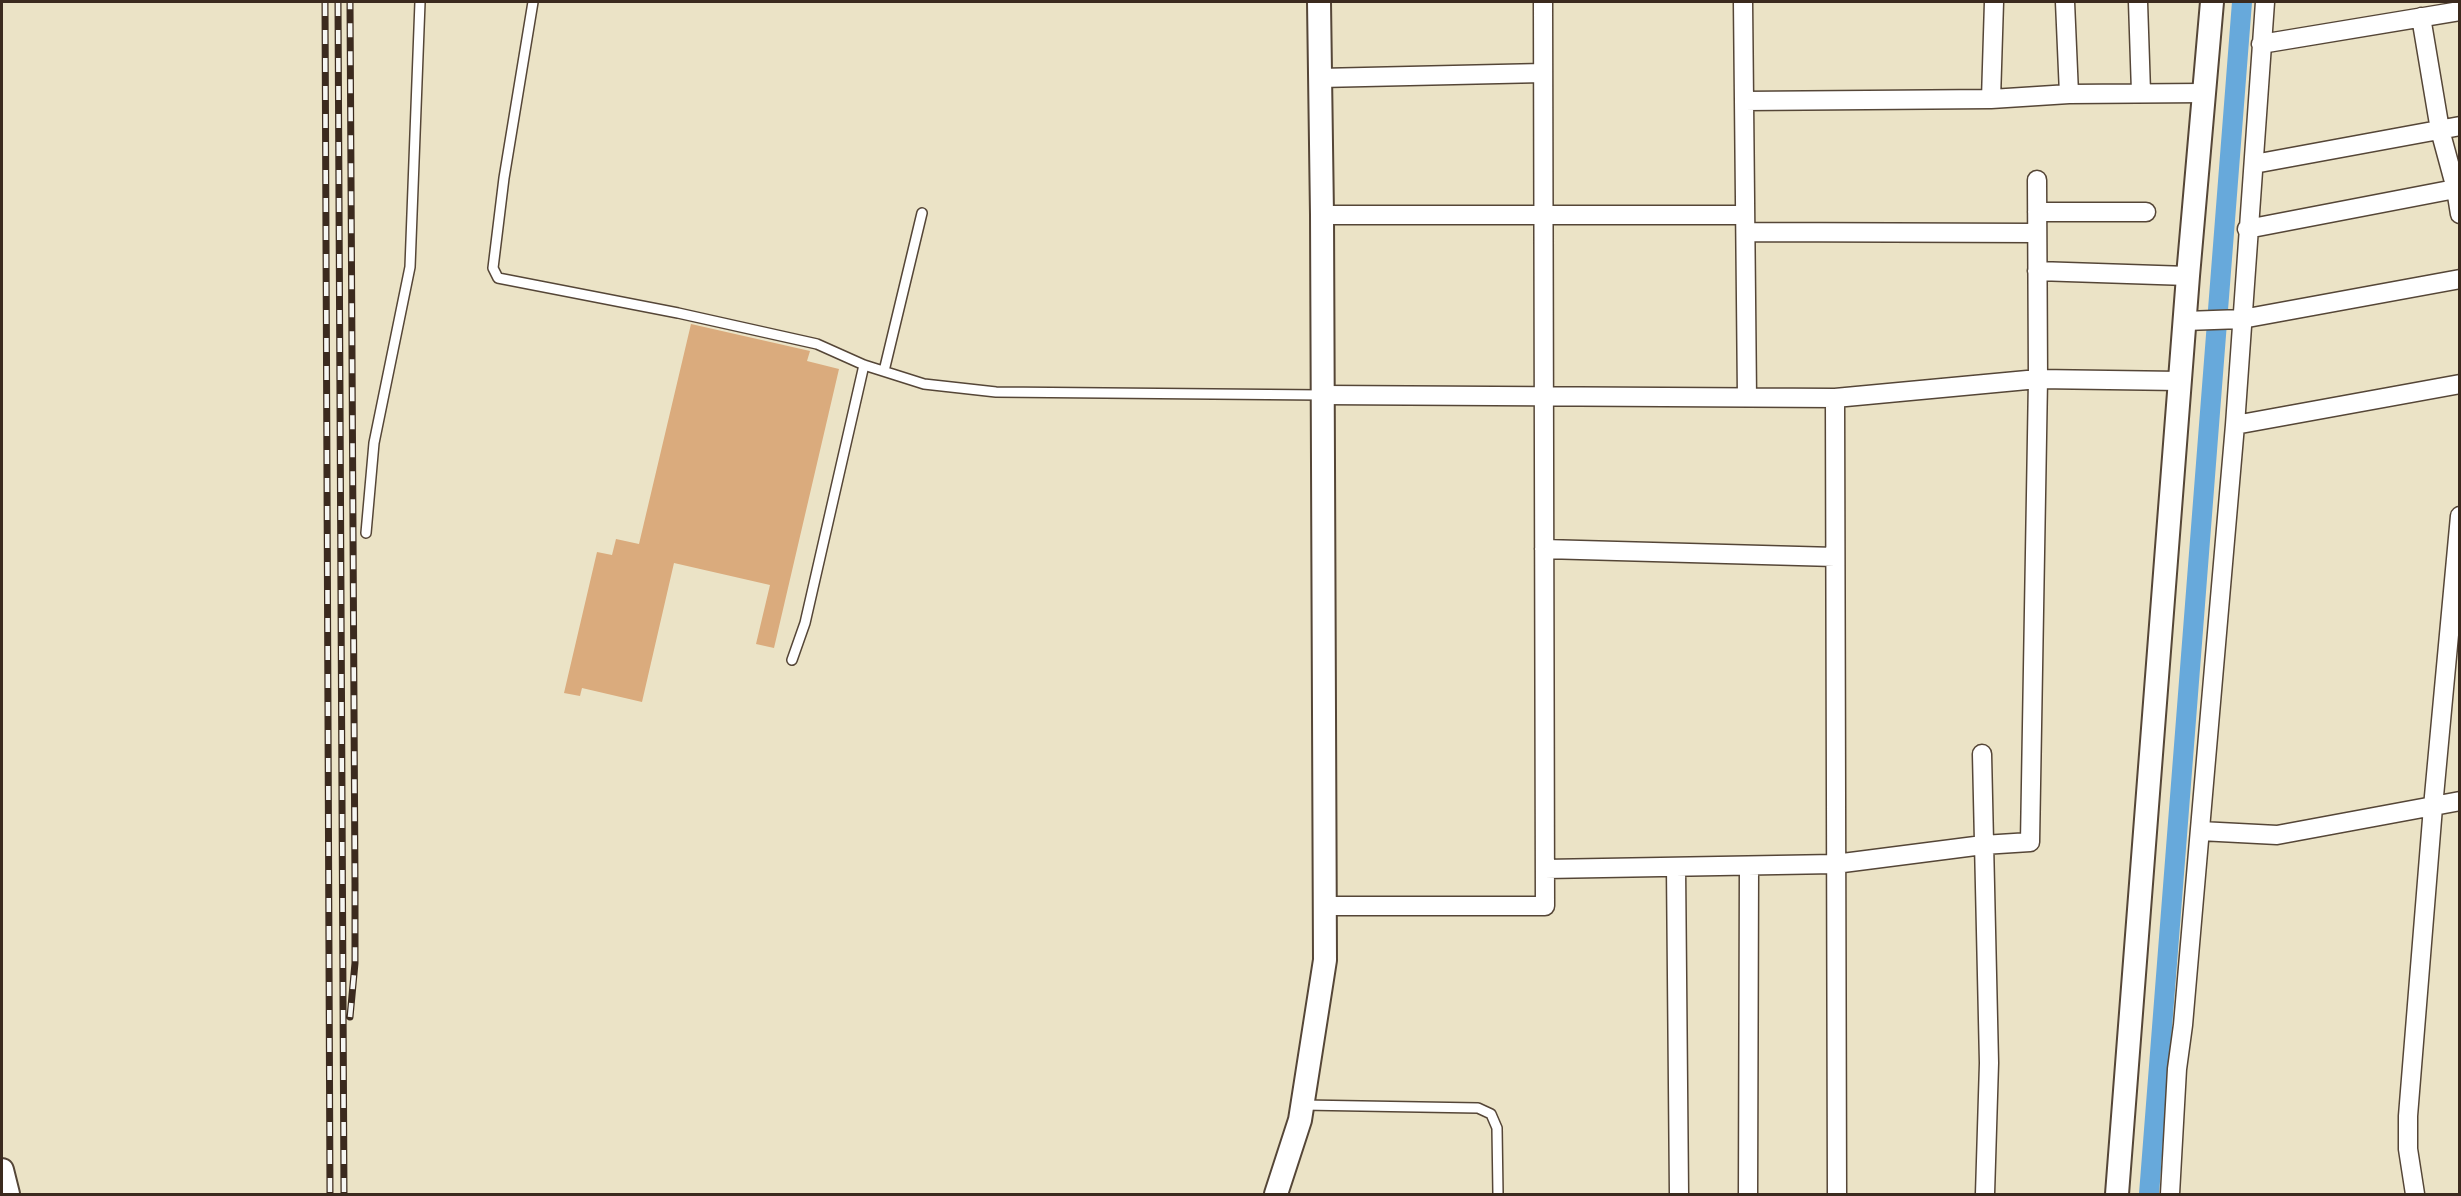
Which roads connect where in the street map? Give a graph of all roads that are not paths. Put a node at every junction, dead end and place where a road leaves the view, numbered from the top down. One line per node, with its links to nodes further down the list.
1 (420, 2): 51 (lane)
2 (532, 2): 40 (lane)
3 (1319, 2): 15 (street)
4 (1543, 2): 14 (street)
5 (1743, 2): 20 (street)
6 (1994, 2): 19 (street)
7 (2065, 2): 18 (street)
8 (2138, 2): 16 (street)
9 (2212, 2): 17 (street)
10 (2265, 2): 13 (street)
11 (2460, 10): 12 (street)
12 (2421, 17): 13 (street); 22 (street)
13 (2261, 44): 23 (street)
14 (1543, 73): 15 (street); 31 (street)
15 (1320, 78): 30 (street)
16 (2141, 92): 17 (street); 18 (street)
17 (2204, 93): 36 (street)
18 (2069, 94): 19 (street)
19 (1991, 99): 20 (street)
20 (1744, 101): 32 (street)
21 (2460, 126): 22 (street)
22 (2440, 129): 23 (street); 25 (street)
23 (2254, 164): 33 (street)
24 (2037, 180): 26 (street)
25 (2458, 189): 29 (street); 33 (street)
26 (2037, 212): 28 (street); 34 (street)
27 (922, 213): 41 (lane)
28 (2146, 213)
29 (2460, 214)
30 (1322, 215): 31 (street); 45 (street)
31 (1544, 215): 32 (street); 46 (street)
32 (1746, 223): 34 (street); 47 (street)
33 (2247, 229): 39 (street)
34 (2037, 233): 35 (street)
35 (2037, 271): 36 (street); 42 (street)
36 (2188, 276): 38 (street)
37 (2460, 279): 39 (street)
38 (2191, 320): 39 (street); 43 (street)
39 (2235, 320): 49 (street)
40 (864, 365): 41 (lane); 55 (lane)
41 (884, 371): 45 (lane)
42 (2038, 379): 43 (street); 48 (street); 61 (street)
43 (2180, 381): 76 (street)
44 (2460, 384): 49 (street)
45 (1323, 395): 46 (street); 66 (street)
46 (1544, 396): 47 (street); 52 (street)
47 (1747, 397): 48 (street)
48 (1835, 398): 53 (street)
49 (2235, 425): 60 (street)
50 (2460, 516): 54 (street)
51 (366, 533)
52 (1544, 549): 53 (street); 65 (street)
53 (1835, 557): 62 (street)
54 (2456, 590): 56 (street)
55 (792, 660)
56 (2452, 690): 59 (street)
57 (1982, 754): 61 (street)
58 (2460, 801): 59 (street)
59 (2433, 807): 60 (street); 78 (street)
60 (2200, 831): 77 (street)
61 (1983, 845): 62 (street); 75 (street)
62 (1835, 864): 63 (street); 74 (street)
63 (1749, 866): 64 (street); 73 (street)
64 (1676, 867): 65 (street); 72 (street)
65 (1545, 869): 66 (street)
66 (1325, 906): 67 (street)
67 (1302, 1105): 70 (street); 71 (lane)
68 (2, 1170): 69 (street)
69 (8, 1194)
70 (1276, 1194)
71 (1498, 1194)
72 (1679, 1194)
73 (1748, 1194)
74 (1837, 1194)
75 (1985, 1194)
76 (2117, 1194)
77 (2170, 1194)
78 (2415, 1194)

